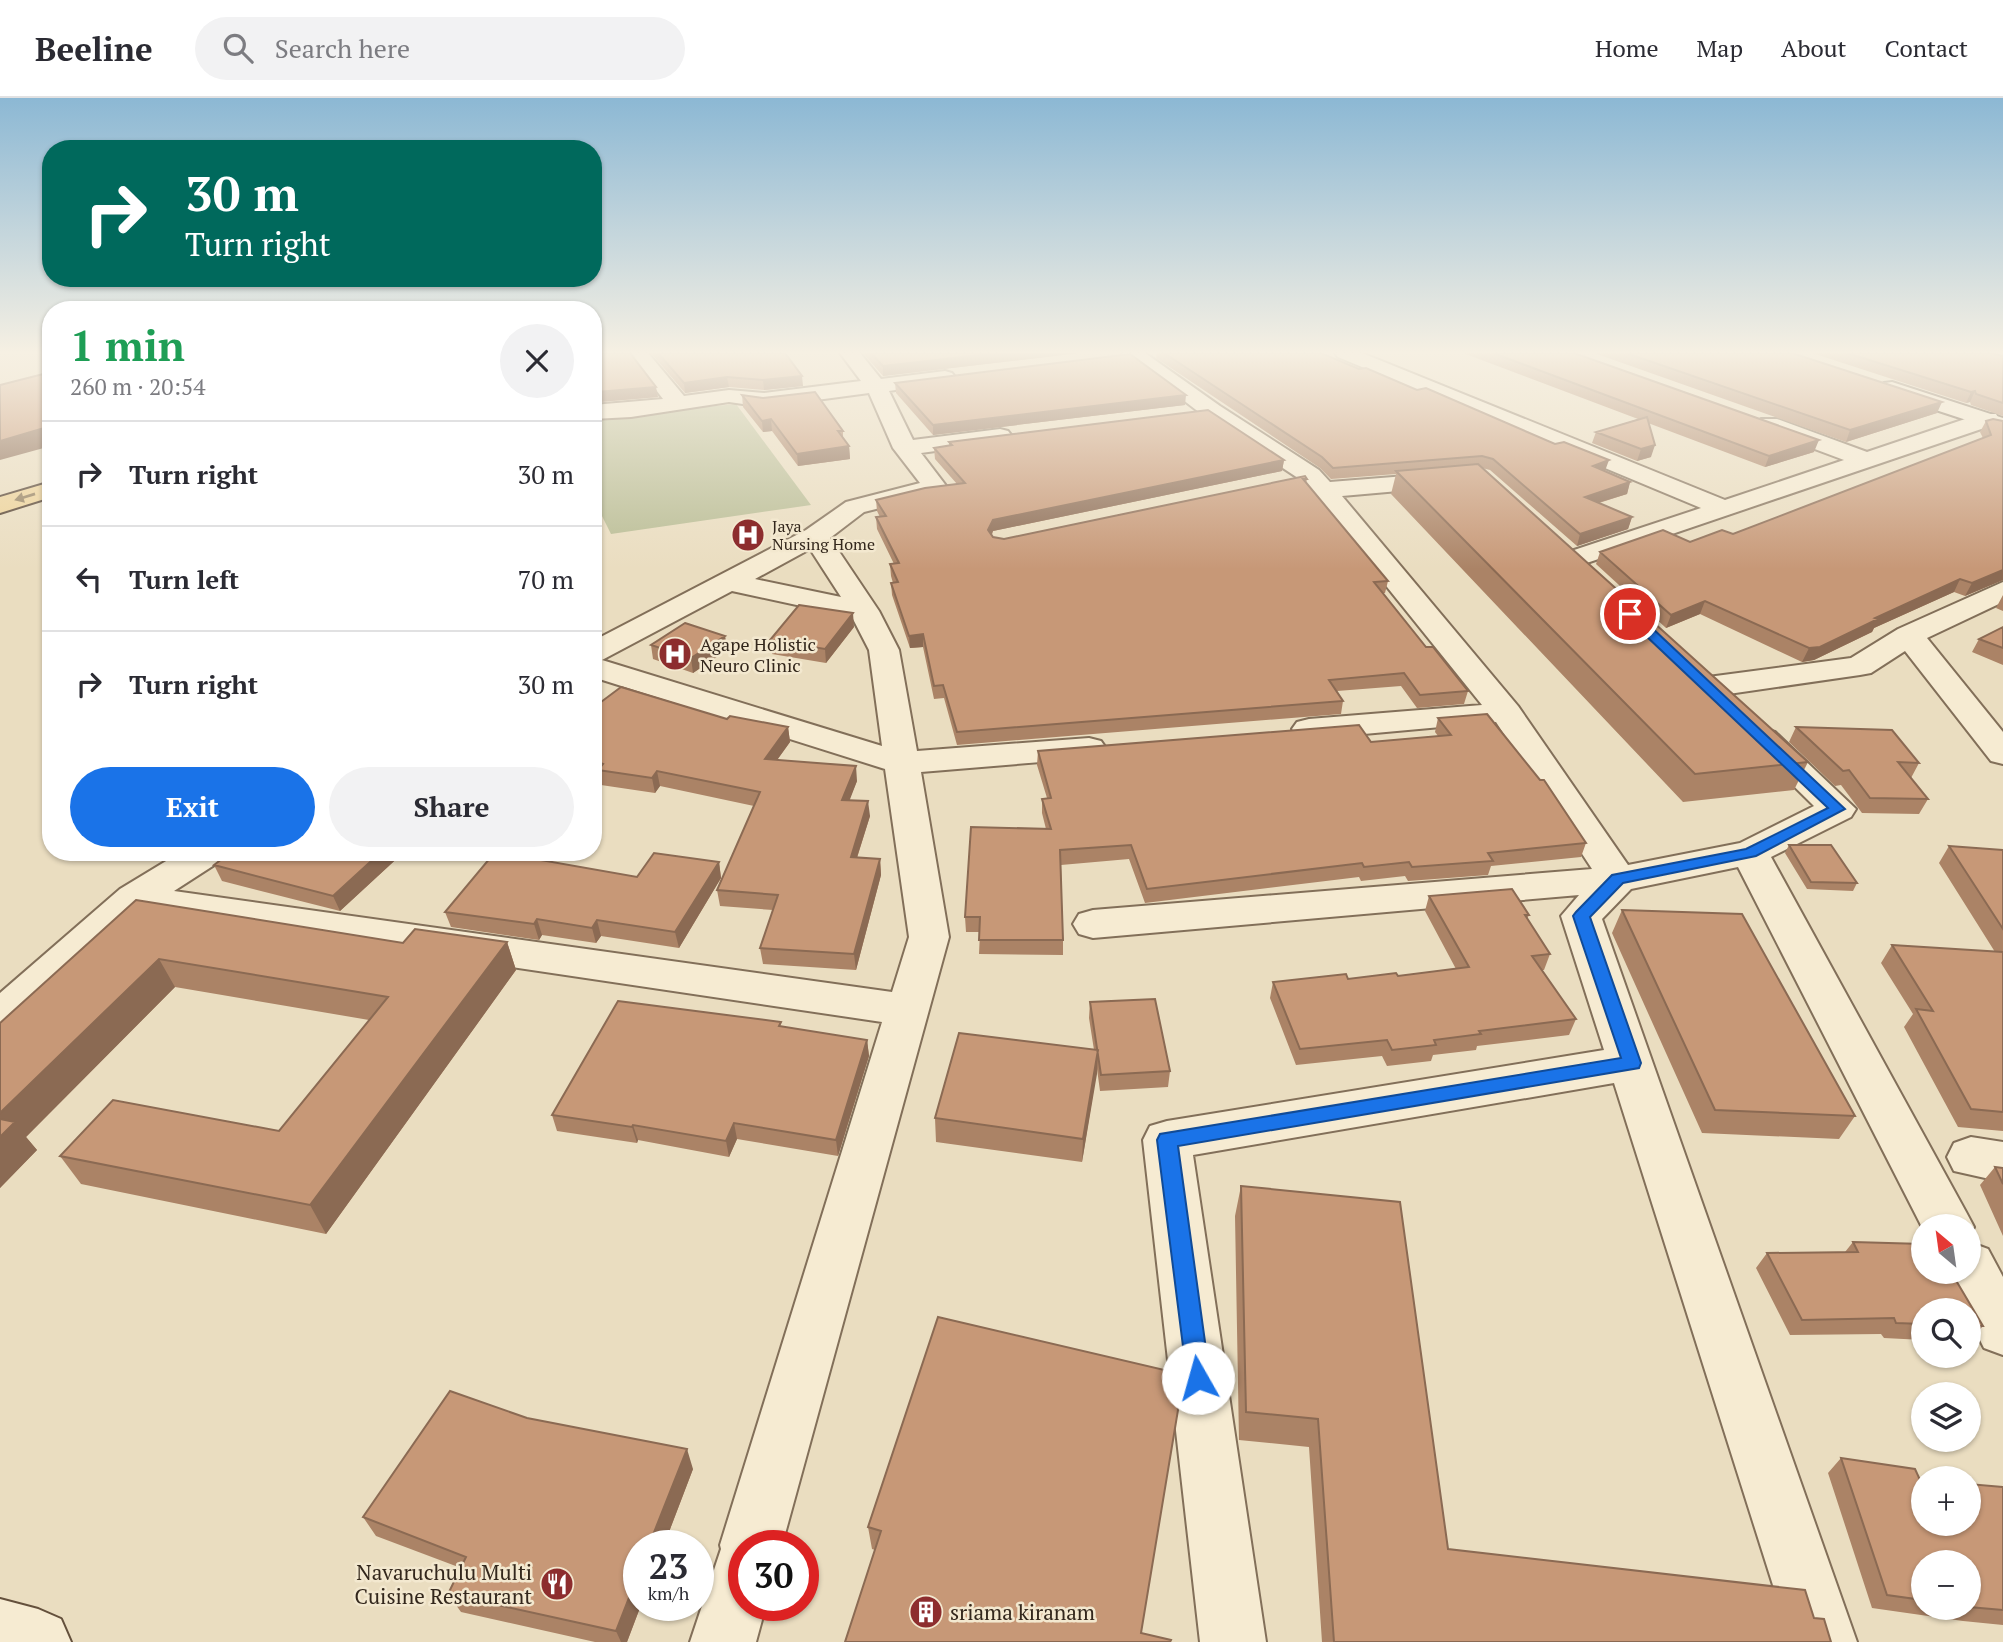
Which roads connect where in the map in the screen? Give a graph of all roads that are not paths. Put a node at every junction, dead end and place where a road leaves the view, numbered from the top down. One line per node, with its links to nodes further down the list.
1 (895, 425): 7 (street)
2 (1219, 425): 11 (street)
3 (1521, 425): 15 (street)
4 (1770, 425): 8 (street)
5 (1965, 425): 8 (street)
6 (1025, 433): 7 (street)
7 (905, 447): 16 (street)
8 (1867, 460): 15 (street)
9 (42, 473): 12 (main road)
10 (1479, 477): 11 (street)
11 (1306, 482): 24 (street)
12 (0, 485)
13 (42, 492): 14 (main road, one-way to 14)
14 (0, 505)
15 (1724, 508): 17 (street)
16 (815, 536): 18 (street); 20 (street)
17 (1571, 560)
18 (731, 582): 20 (street); 22 (street)
19 (2003, 591): 21 (street)
20 (864, 611): 28 (street)
21 (1909, 635): 27 (street); 29 (street)
22 (602, 648)
23 (602, 670): 28 (street)
24 (1506, 713): 25 (street); 31 (street)
25 (1273, 732)
26 (1122, 745): 28 (street)
27 (2003, 754)
28 (902, 763): 34 (street)
29 (1750, 853): 31 (street); 37 (street)
30 (194, 861): 32 (street)
31 (1618, 878): 33 (street); 36 (street)
32 (134, 898): 34 (street); 35 (street)
33 (1093, 924)
34 (908, 1010): 40 (street)
35 (0, 1018)
36 (1632, 1063): 45 (street); 46 (street)
37 (1941, 1214)
38 (1979, 1284): 39 (street)
39 (2003, 1330)
40 (755, 1530)
41 (729, 1621): 44 (street)
42 (0, 1632): 43 (street)
43 (38, 1642)
44 (723, 1642)
45 (1233, 1642)
46 (1824, 1642)

